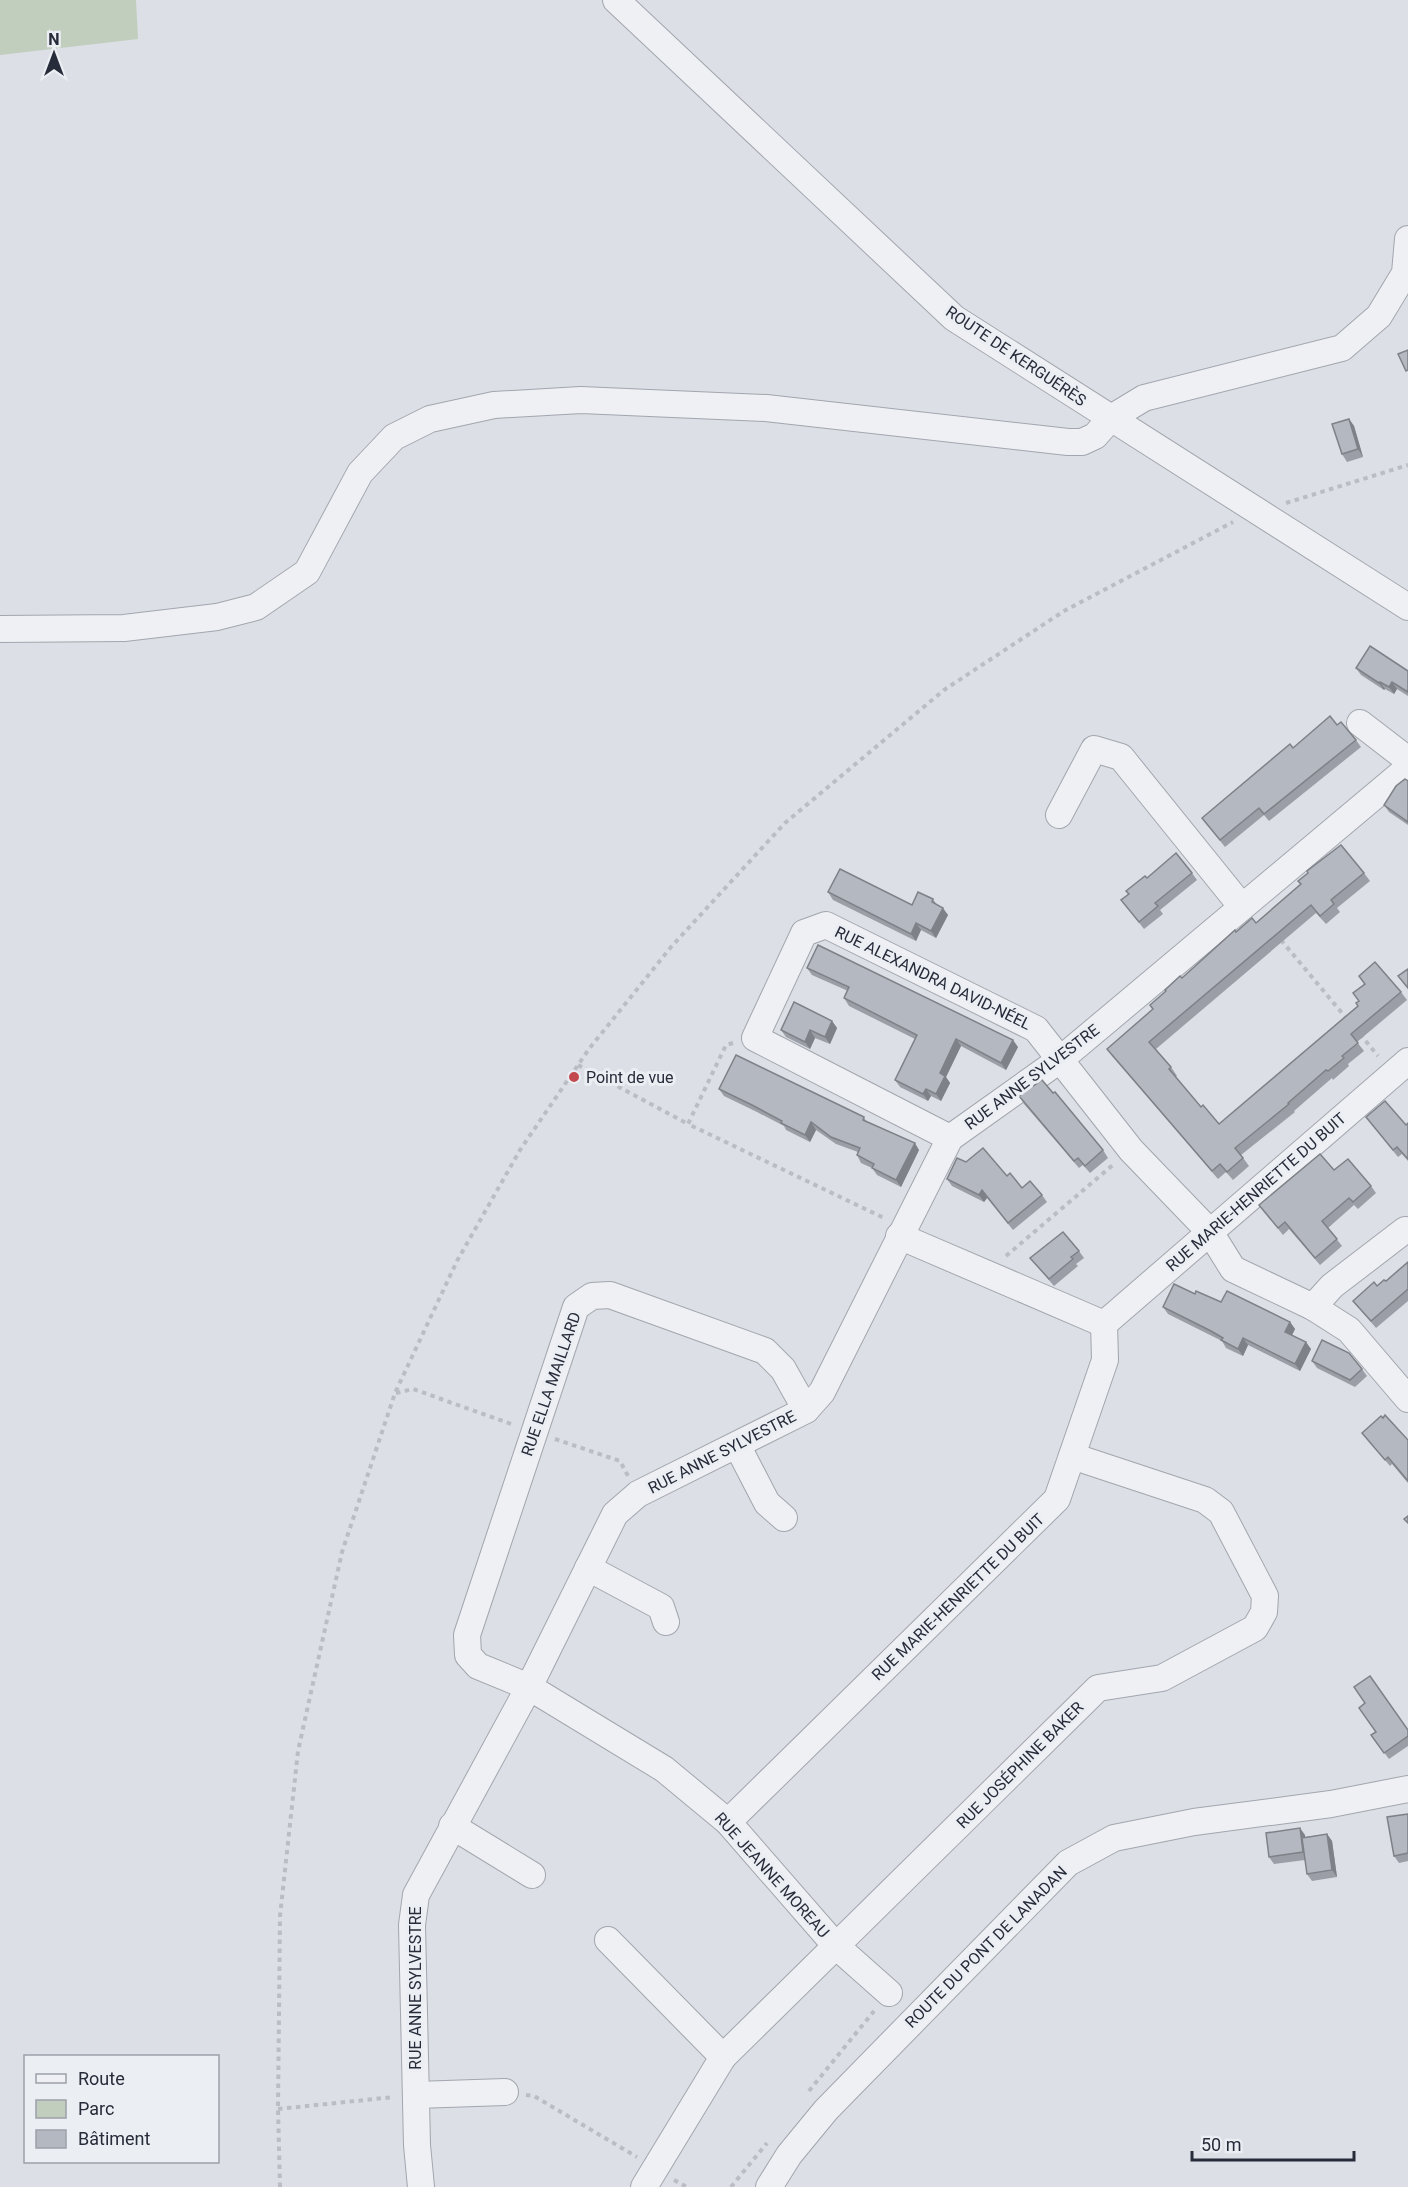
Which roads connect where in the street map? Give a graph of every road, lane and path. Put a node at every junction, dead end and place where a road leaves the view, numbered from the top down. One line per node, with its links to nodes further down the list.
1 (616, 0): 3 (street, ROUTE DE KERGUÉRÈS)
2 (1408, 238): 3 (street)
3 (1111, 418): 5 (street, ROUTE DE KERGUÉRÈS); 7 (street)
4 (1408, 465): 5 (path)
5 (1259, 513): 6 (street, ROUTE DE KERGUÉRÈS); 18 (path)
6 (1408, 607)
7 (0, 629)
8 (1360, 723): 9 (street)
9 (1408, 759)
10 (1408, 768): 12 (street, RUE ANNE SYLVESTRE)
11 (1059, 816): 12 (street)
12 (1242, 907): 17 (street, RUE ANNE SYLVESTRE)
13 (1274, 931): 14 (path)
14 (1348, 1020)
15 (1356, 1029): 19 (path)
16 (755, 1038): 17 (street, RUE ALEXANDRA DAVID-NÉEL); 20 (path); 21 (street)
17 (1061, 1059): 21 (street, RUE ANNE SYLVESTRE); 22 (street, RUE ALEXANDRA DAVID-NÉEL)
18 (578, 1065): 20 (path); 29 (path)
19 (1400, 1067): 25 (street, RUE MARIE-HENRIETTE DU BUIT)
20 (687, 1124): 24 (path)
21 (950, 1138): 24 (street, RUE ANNE SYLVESTRE)
22 (1131, 1150): 25 (street, RUE ALEXANDRA DAVID-NÉEL); 26 (path)
23 (1405, 1230): 27 (street)
24 (902, 1232): 26 (street); 31 (street, RUE ANNE SYLVESTRE)
25 (1210, 1232): 27 (street, RUE ALEXANDRA DAVID-NÉEL); 28 (street, RUE MARIE-HENRIETTE DU BUIT)
26 (986, 1274): 28 (street)
27 (1313, 1307): 30 (street, RUE ALEXANDRA DAVID-NÉEL)
28 (1104, 1324): 34 (street, RUE MARIE-HENRIETTE DU BUIT)
29 (395, 1393): 32 (path); 50 (path)
30 (1408, 1399)
31 (806, 1410): 32 (street, RUE ELLA MAILLARD); 33 (street, RUE ANNE SYLVESTRE)
32 (534, 1432): 35 (path); 39 (street, RUE ELLA MAILLARD)
33 (737, 1444): 35 (street, RUE ANNE SYLVESTRE); 36 (street)
34 (1072, 1456): 41 (street, RUE MARIE-HENRIETTE DU BUIT); 45 (street, RUE JOSÉPHINE BAKER)
35 (638, 1494): 37 (street, RUE ANNE SYLVESTRE)
36 (784, 1518)
37 (588, 1568): 38 (street); 39 (street, RUE ANNE SYLVESTRE)
38 (666, 1622)
39 (529, 1687): 41 (street, RUE JEANNE MOREAU); 42 (street, RUE ANNE SYLVESTRE)
40 (1408, 1789): 54 (street, ROUTE DU PONT DE LANADAN)
41 (728, 1822): 45 (street, RUE JEANNE MOREAU)
42 (452, 1826): 43 (street); 49 (street, RUE ANNE SYLVESTRE)
43 (532, 1875)
44 (608, 1940): 47 (street)
45 (836, 1946): 46 (street, RUE JEANNE MOREAU); 47 (street, RUE JOSÉPHINE BAKER)
46 (889, 1993)
47 (723, 2057): 51 (street, RUE JOSÉPHINE BAKER)
48 (505, 2092): 49 (street); 51 (path)
49 (416, 2095): 50 (path); 53 (street, RUE ANNE SYLVESTRE)
50 (278, 2109): 52 (path)
51 (650, 2178)
52 (280, 2187)
53 (421, 2187)
54 (769, 2187)

